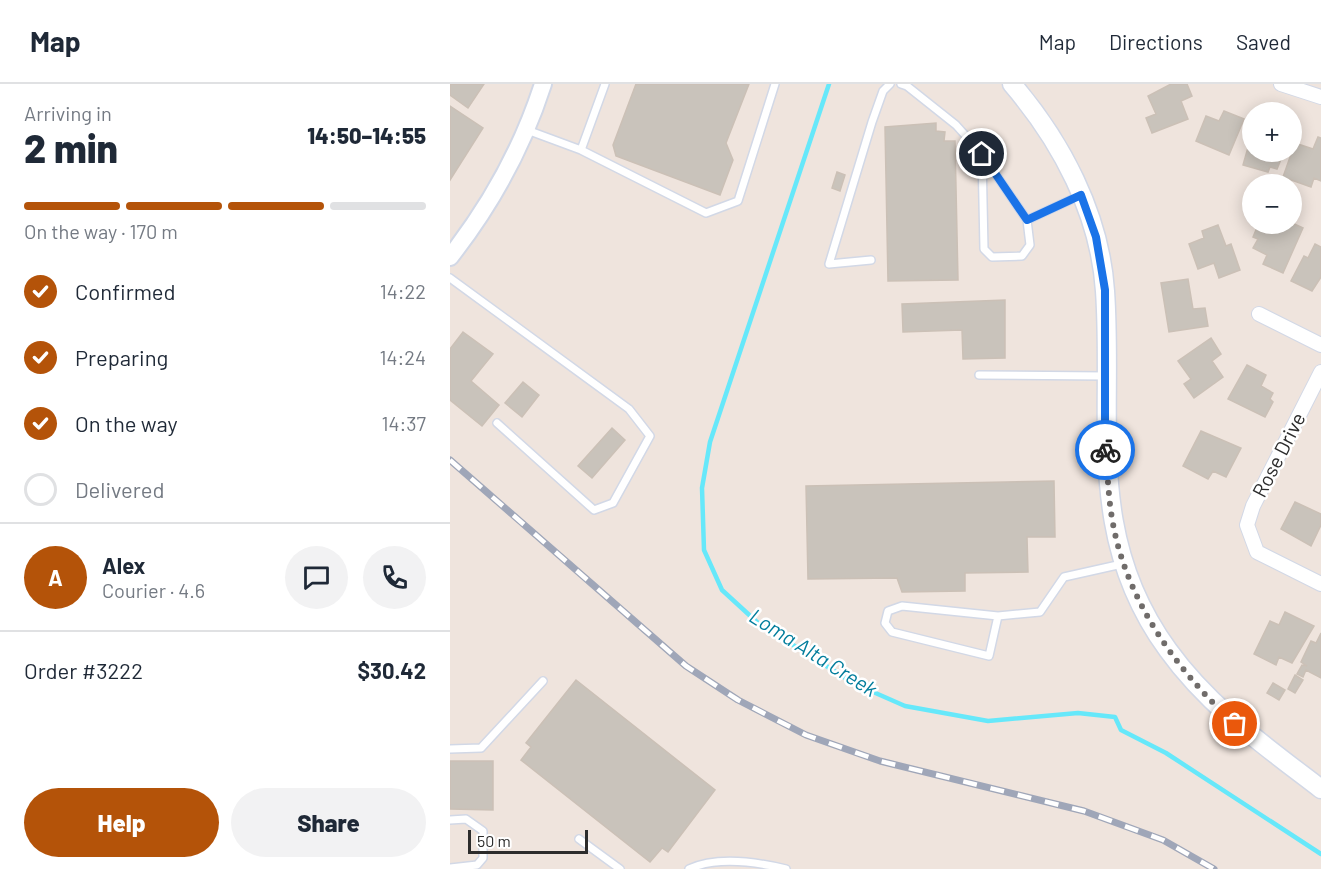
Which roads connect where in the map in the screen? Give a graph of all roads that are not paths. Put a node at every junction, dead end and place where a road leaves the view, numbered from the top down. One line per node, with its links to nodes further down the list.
1 (543, 84): 9 (street)
2 (604, 84): 10 (lane)
3 (775, 84): 10 (lane)
4 (891, 84): 15 (lane)
5 (901, 84): 11 (lane)
6 (1012, 84): 12 (main road)
7 (1281, 84): 8 (street)
8 (1321, 97)
9 (524, 129): 10 (lane); 14 (street)
10 (581, 150)
11 (982, 154): 13 (lane); 13 (lane)
12 (1081, 195): 13 (lane); 21 (main road)
13 (1027, 220)
14 (450, 257)
15 (871, 260)
16 (450, 278): 22 (lane)
17 (1259, 314): 18 (street)
18 (1321, 345)
19 (1321, 372): 24 (street, Rose Drive)
20 (979, 375): 21 (lane)
21 (1105, 376): 23 (main road)
22 (497, 423)
23 (1124, 564): 25 (lane); 28 (main road)
24 (1321, 584)
25 (998, 616): 25 (lane)
26 (543, 681): 27 (lane)
27 (450, 749)
28 (1321, 789)
29 (450, 820): 31 (lane)
30 (579, 839): 32 (lane)
31 (450, 868)
32 (620, 869)
33 (689, 869): 34 (lane)
34 (786, 869)

